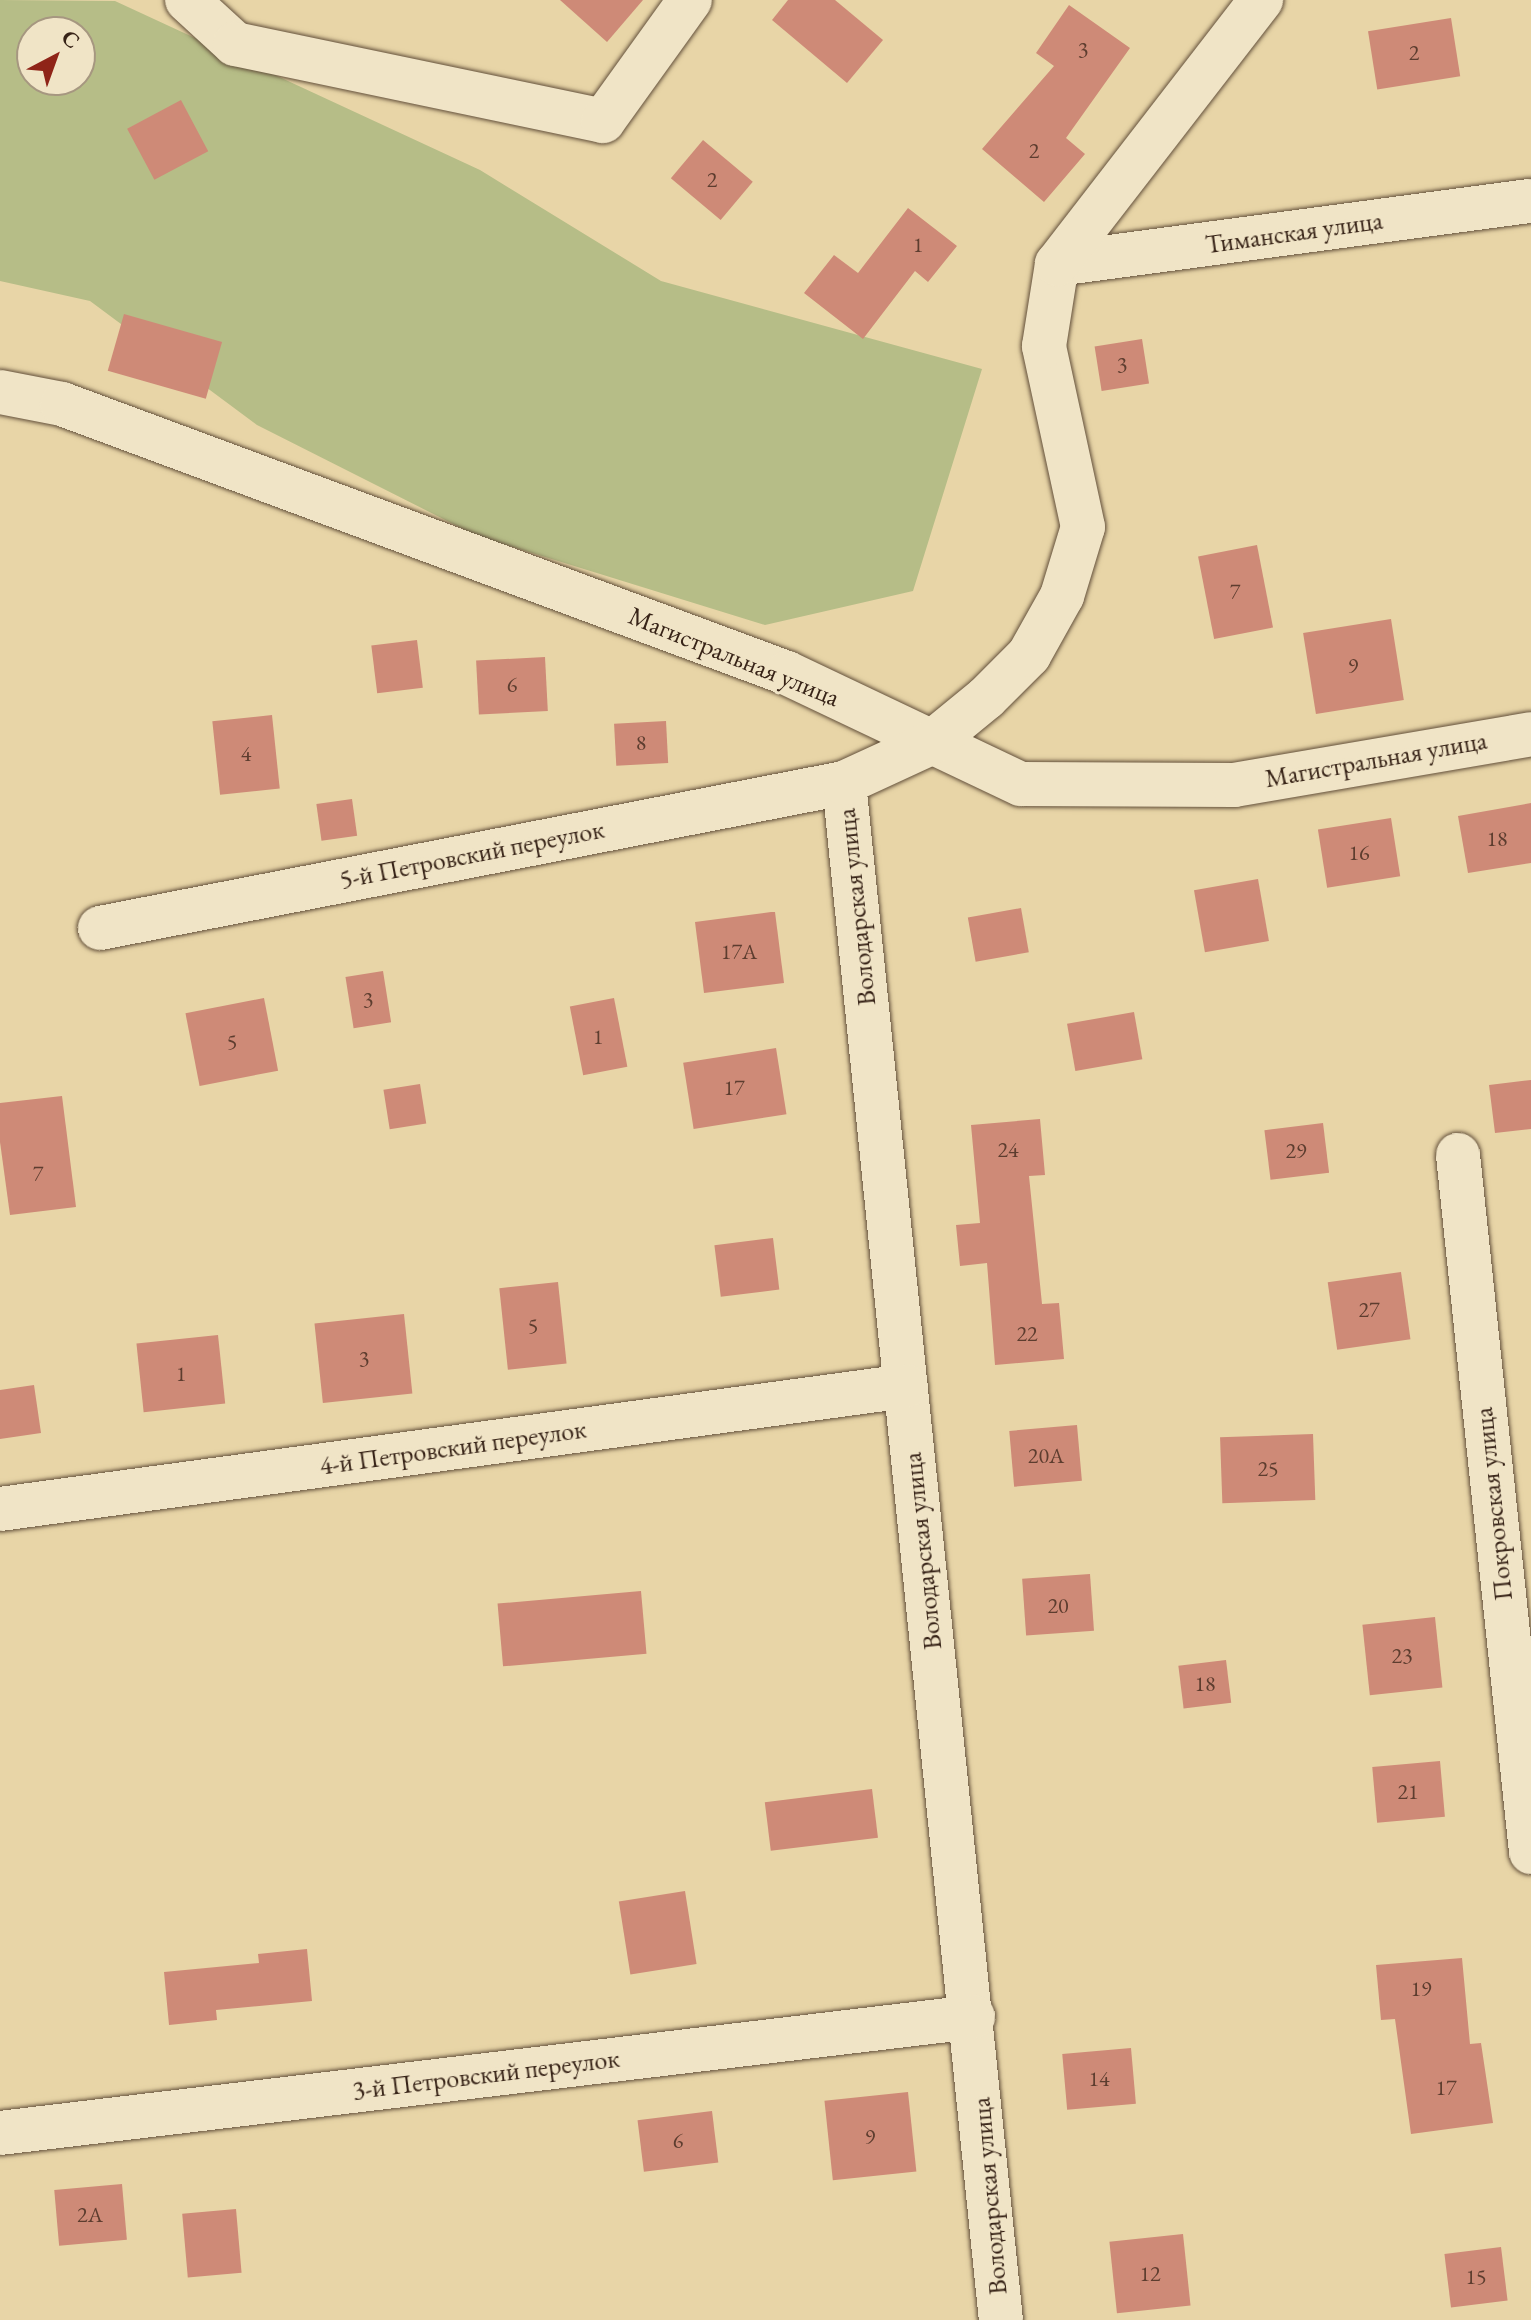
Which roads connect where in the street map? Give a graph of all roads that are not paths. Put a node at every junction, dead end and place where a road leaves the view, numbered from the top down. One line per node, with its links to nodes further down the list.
1 (187, 0): 2 (street)
2 (690, 0)
3 (1261, 0): 5 (street)
4 (1531, 201): 5 (street, Тиманская улица)
5 (1057, 264): 8 (street, 5-й Петровский переулок)
6 (0, 392): 8 (street, Магистральная улица)
7 (1531, 734): 8 (street, Магистральная улица)
8 (931, 743): 9 (street, 5-й Петровский переулок)
9 (844, 783): 10 (street, 5-й Петровский переулок); 12 (street, Володарская улица)
10 (100, 928)
11 (1458, 1155): 14 (street, Покровская улица)
12 (906, 1386): 13 (street, 4-й Петровский переулок); 15 (street, Володарская улица)
13 (0, 1509)
14 (1531, 1852)
15 (973, 2017): 16 (street, 3-й Петровский переулок); 17 (street, Володарская улица)
16 (0, 2133)
17 (1001, 2320)

